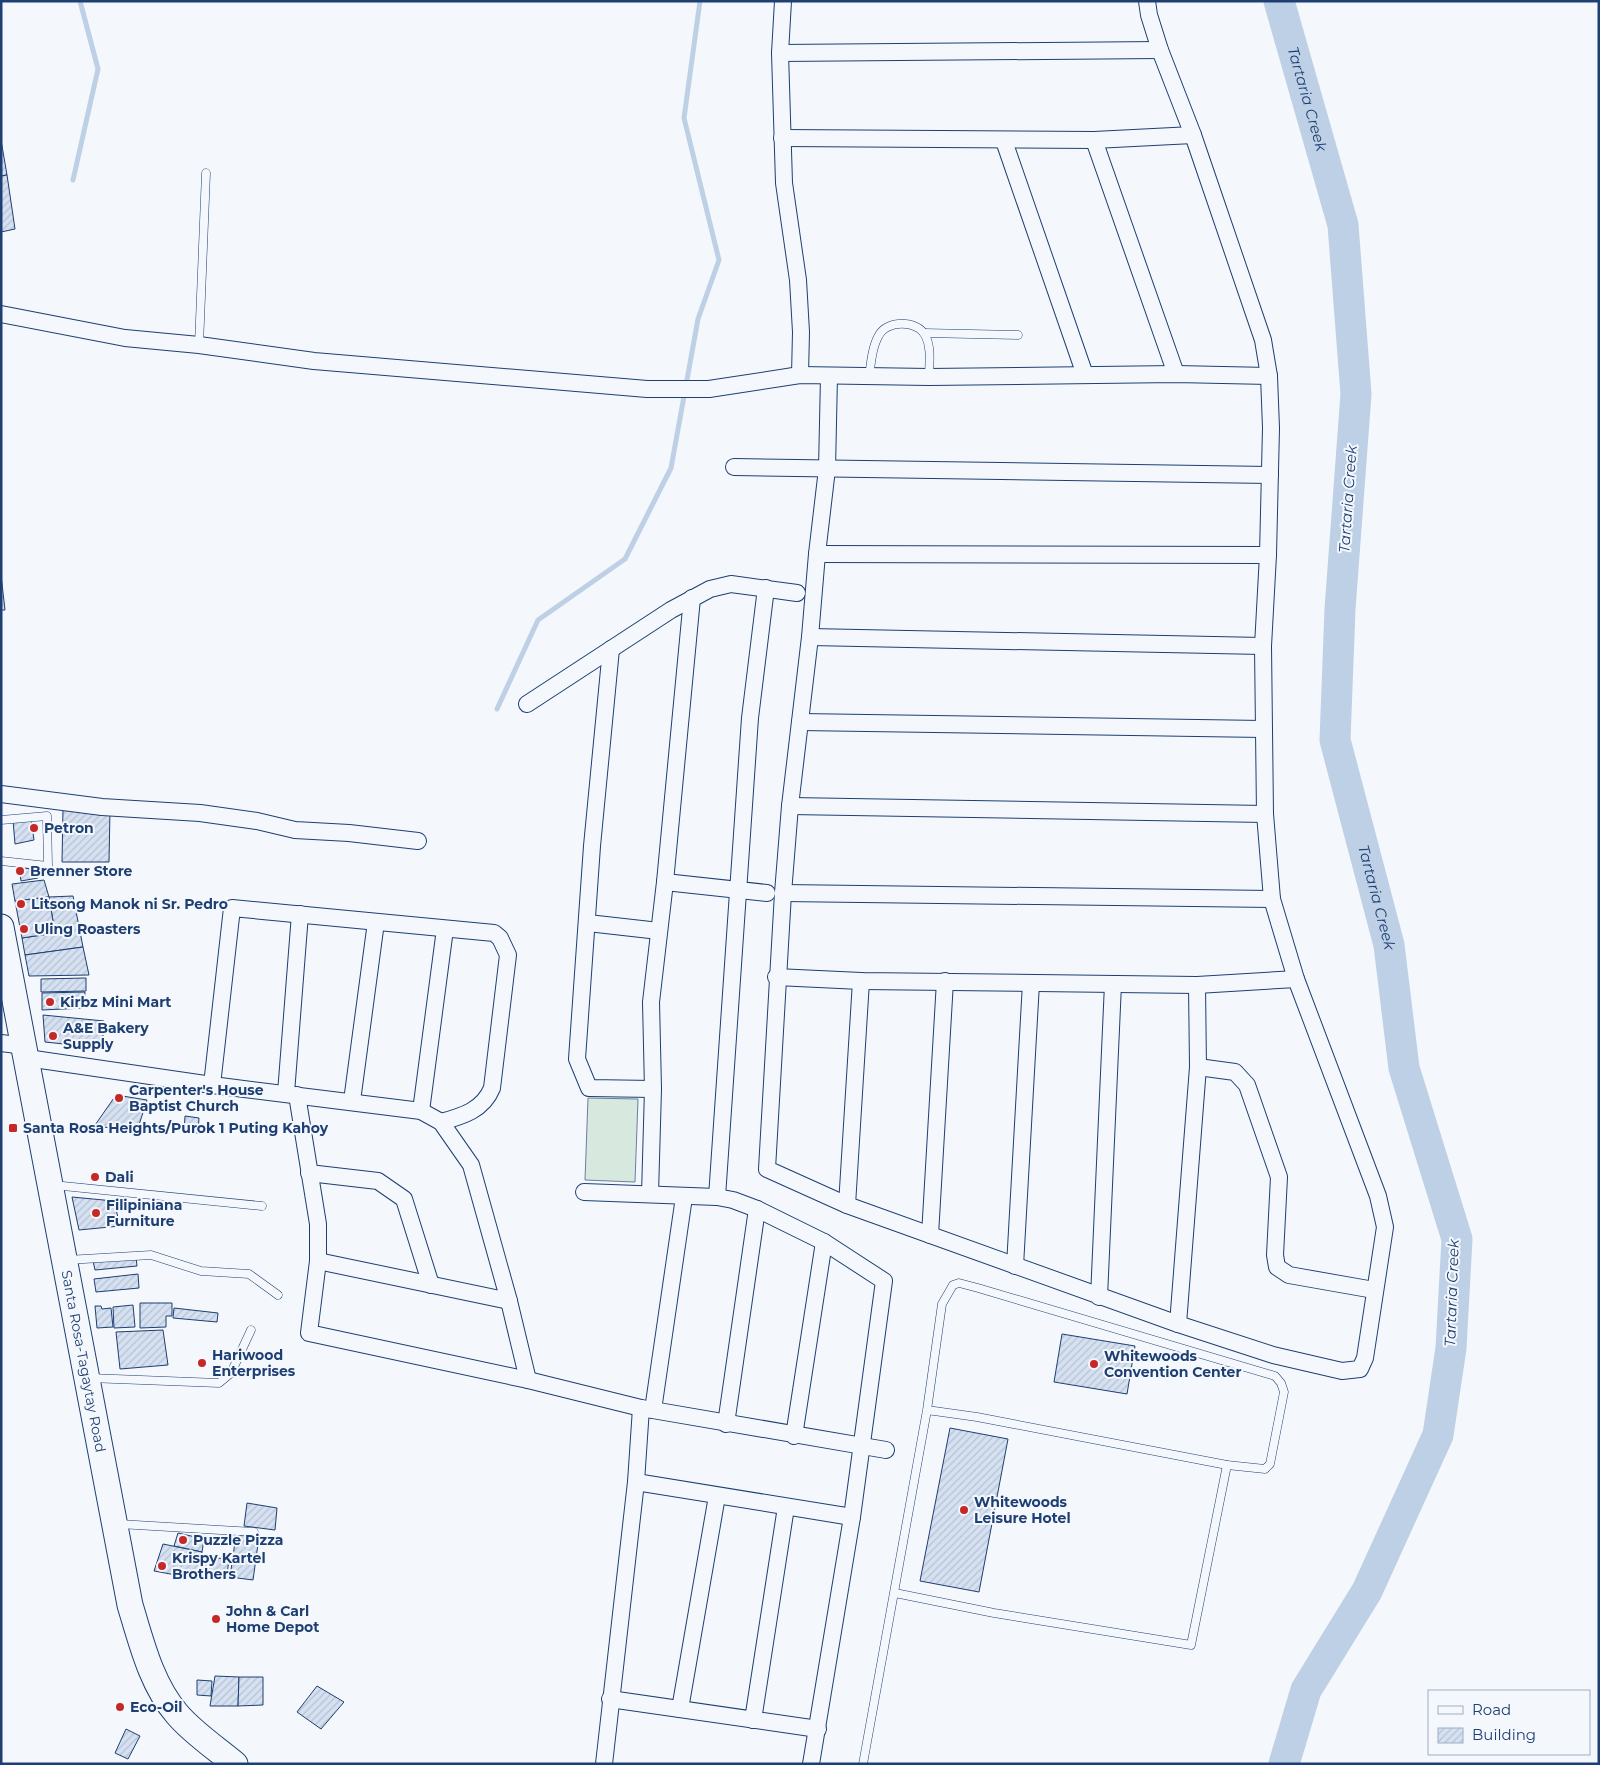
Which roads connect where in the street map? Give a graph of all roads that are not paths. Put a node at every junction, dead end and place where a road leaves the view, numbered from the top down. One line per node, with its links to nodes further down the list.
1 (783, 1): 4 (street)
2 (1147, 1): 3 (street)
3 (1160, 50): 4 (street); 5 (street)
4 (780, 54): 6 (street)
5 (1194, 135): 7 (street); 18 (street)
6 (782, 138): 8 (street); 15 (street)
7 (1094, 140): 8 (street); 14 (street)
8 (1004, 141): 16 (street)
9 (206, 173): 13 (lane)
10 (1, 314): 13 (street)
11 (924, 333): 12 (lane); 19 (lane); 20 (lane)
12 (1018, 335)
13 (199, 345): 15 (street)
14 (1176, 374): 16 (street); 18 (street)
15 (800, 375): 17 (street)
16 (1085, 375): 20 (street)
17 (829, 376): 19 (street); 22 (street)
18 (1269, 376): 23 (street)
19 (869, 377): 20 (street)
20 (929, 377)
21 (734, 467): 22 (street)
22 (827, 468): 23 (street); 24 (street)
23 (1270, 475): 25 (street)
24 (816, 554): 25 (street); 29 (street)
25 (1268, 555): 30 (street)
26 (766, 588): 27 (street); 28 (street); 42 (street)
27 (796, 593)
28 (692, 598): 31 (street); 41 (street)
29 (810, 637): 30 (street); 33 (street)
30 (1263, 646): 34 (street)
31 (611, 649): 32 (street); 47 (street)
32 (527, 704)
33 (800, 722): 34 (street); 36 (street)
34 (1263, 729): 37 (street)
35 (1, 794): 39 (street)
36 (790, 806): 37 (street); 43 (street)
37 (1265, 814): 44 (street)
38 (1, 820): 40 (lane)
39 (418, 842)
40 (1, 861)
41 (665, 882): 42 (street); 50 (street)
42 (737, 890): 43 (street); 71 (street)
43 (775, 893): 44 (street); 51 (street)
44 (1272, 900): 52 (street)
45 (300, 914): 46 (street); 60 (street); 62 (street)
46 (376, 922): 49 (street); 63 (street)
47 (588, 924): 50 (street); 61 (street)
48 (1, 927): 58 (main road, Santa Rosa-Tagaytay Road)
49 (445, 928): 64 (street); 65 (street)
50 (659, 931): 61 (street)
51 (776, 977): 53 (street); 72 (street)
52 (1296, 979): 57 (street); 81 (street)
53 (861, 980): 54 (street); 72 (street)
54 (945, 981): 55 (street); 75 (street)
55 (1031, 983): 56 (street); 79 (street)
56 (1113, 984): 57 (street); 83 (street)
57 (1198, 985): 59 (street)
58 (18, 1049): 60 (street); 67 (main road, Santa Rosa-Tagaytay Road)
59 (1198, 1067): 81 (street); 85 (street)
60 (212, 1085): 62 (street)
61 (653, 1089): 69 (street)
62 (291, 1094): 63 (street); 66 (street)
63 (352, 1101): 64 (street)
64 (421, 1111): 65 (street)
65 (441, 1122): 84 (street)
66 (309, 1173): 78 (street); 80 (street)
67 (51, 1185): 73 (lane); 77 (main road, Santa Rosa-Tagaytay Road)
68 (584, 1192): 69 (street)
69 (650, 1194): 70 (street)
70 (684, 1197): 71 (street); 89 (street)
71 (717, 1197): 74 (street)
72 (847, 1204): 75 (street)
73 (262, 1206)
74 (757, 1209): 76 (street); 91 (street)
75 (930, 1234): 79 (street)
76 (824, 1242): 92 (street); 93 (street)
77 (65, 1260): 82 (lane); 87 (main road, Santa Rosa-Tagaytay Road)
78 (318, 1261): 80 (street); 88 (street)
79 (1015, 1266): 83 (street)
80 (431, 1285): 84 (street)
81 (1374, 1290): 85 (street)
82 (278, 1295)
83 (1099, 1297): 85 (street)
84 (509, 1301): 88 (street)
85 (1178, 1324)
86 (251, 1330): 87 (lane)
87 (87, 1378): 100 (main road, Santa Rosa-Tagaytay Road)
88 (528, 1380): 89 (street)
89 (647, 1409): 91 (street); 96 (street)
90 (928, 1410): 95 (lane); 95 (lane); 102 (lane)
91 (726, 1424): 92 (street)
92 (794, 1436): 93 (street)
93 (861, 1446): 94 (street); 99 (street)
94 (886, 1450)
95 (1227, 1465): 102 (lane)
96 (636, 1482): 97 (street); 103 (street)
97 (717, 1496): 98 (street); 104 (street)
98 (786, 1507): 99 (street); 105 (street)
99 (852, 1517): 106 (street)
100 (114, 1524): 101 (lane); 107 (main road, Santa Rosa-Tagaytay Road)
101 (254, 1532)
102 (895, 1593): 110 (lane)
103 (610, 1699): 104 (street); 108 (street)
104 (680, 1709): 105 (street)
105 (753, 1720): 106 (street)
106 (818, 1729): 109 (street)
107 (235, 1764)
108 (604, 1764)
109 (811, 1764)
110 (863, 1764)

